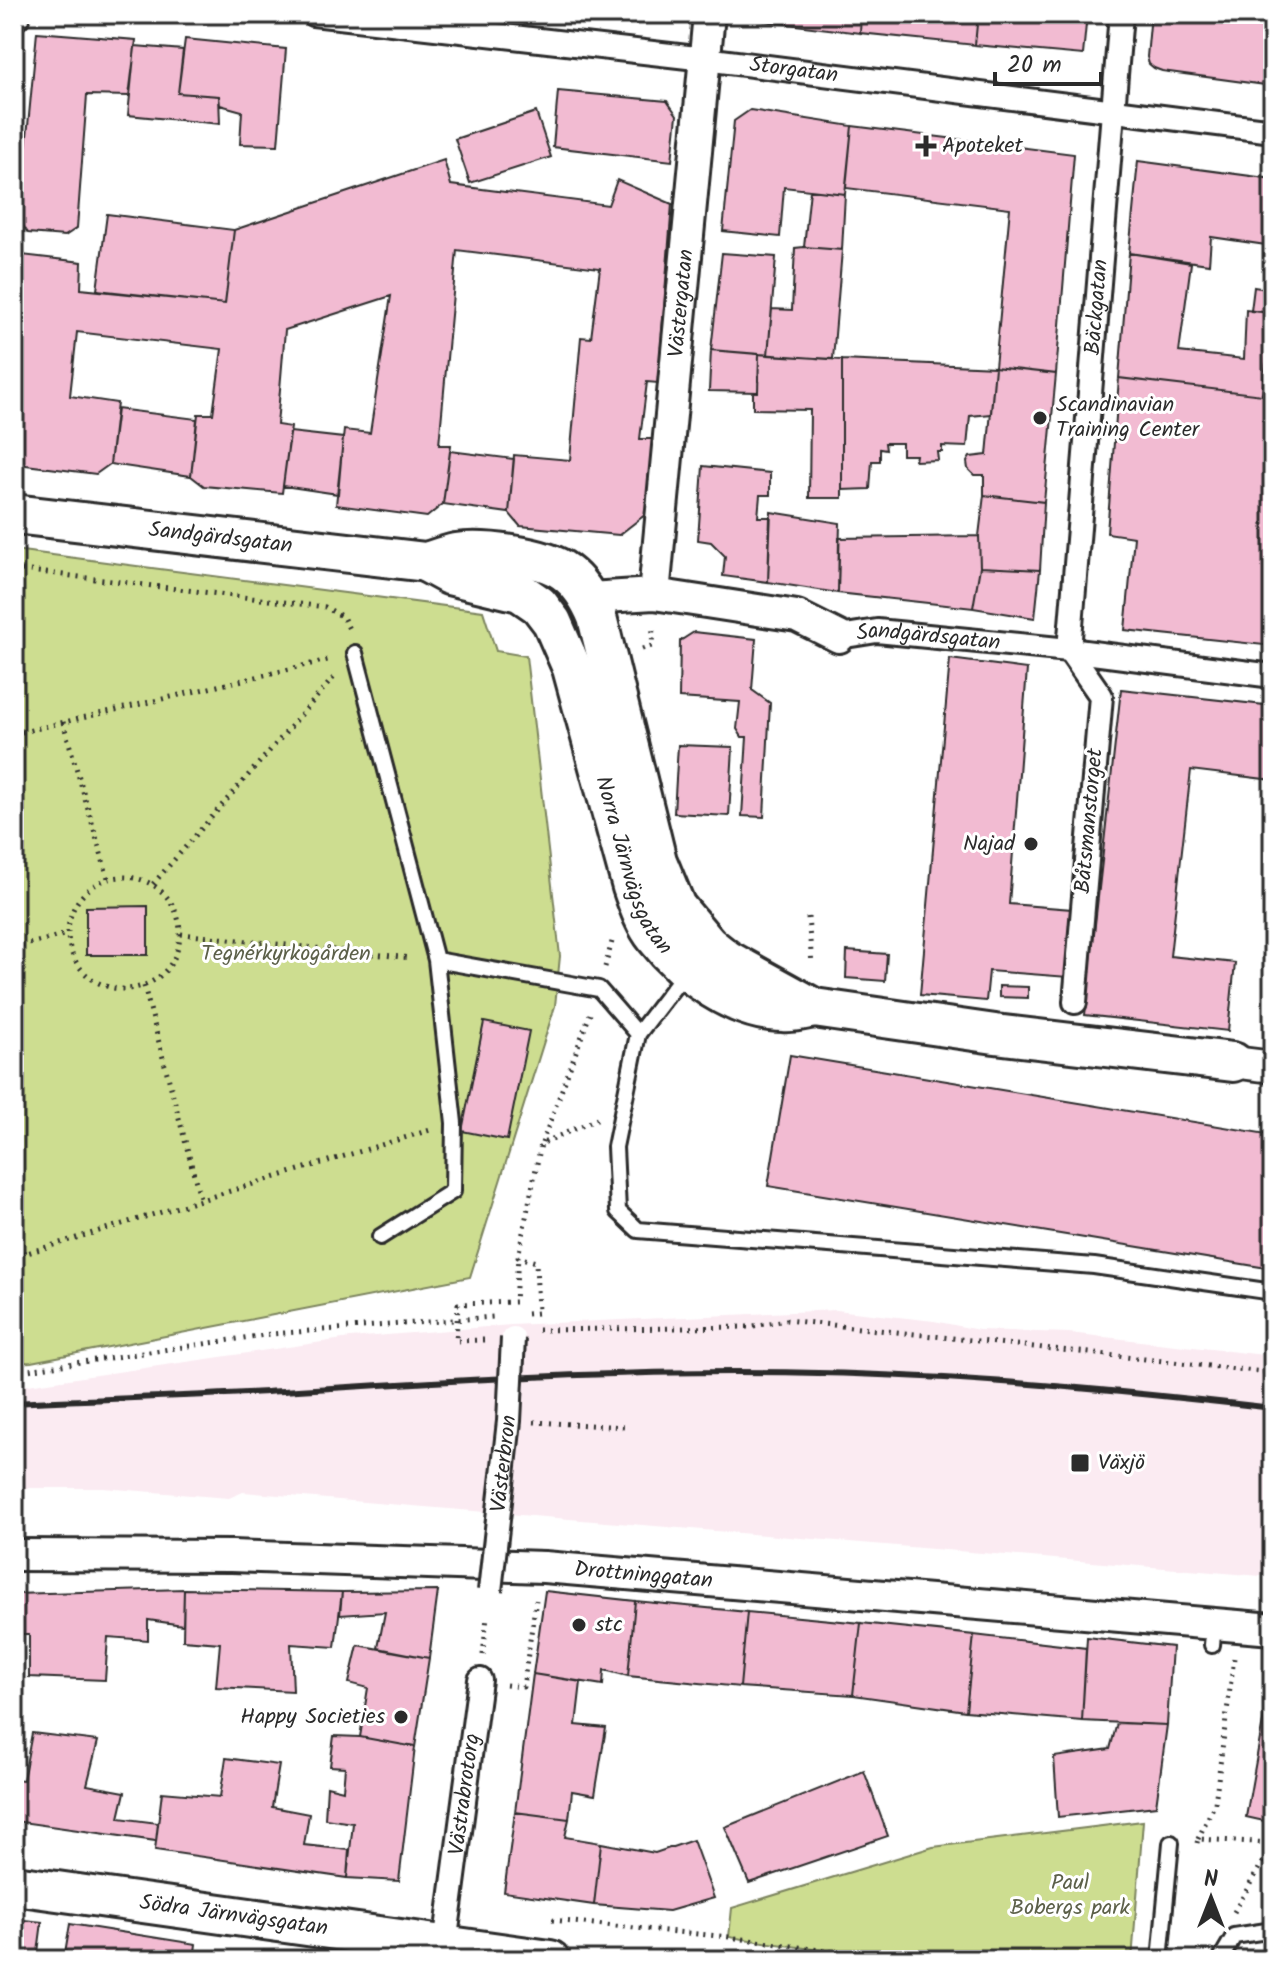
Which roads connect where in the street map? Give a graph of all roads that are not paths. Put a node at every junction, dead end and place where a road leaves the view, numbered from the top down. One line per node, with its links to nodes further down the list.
1 (313, 14): 4 (street, Storgatan)
2 (709, 14): 4 (street, Västergatan)
3 (1121, 14): 5 (street, Bäckgatan)
4 (705, 59): 5 (street, Storgatan); 9 (street, Västergatan)
5 (1112, 110): 6 (street, Storgatan); 13 (street, Bäckgatan)
6 (1273, 131)
7 (14, 514): 8 (street, Sandgärdsgatan)
8 (426, 562): 10 (street, Sandgärdsgatan); 11 (street, Sandgärdsgatan)
9 (654, 594): 10 (street, Sandgärdsgatan); 12 (street, Sandgärdsgatan)
10 (589, 598): 11 (street, Sandgärdsgatan); 16 (street, Norra Järnvägsgatan)
11 (552, 622): 16 (street, Norra Järnvägsgatan)
12 (839, 637): 13 (street, Sandgärdsgatan)
13 (1069, 650): 15 (street, Sandgärdsgatan); 18 (street, Båtsmanstorget)
14 (355, 653): 17 (lane)
15 (1273, 676)
16 (698, 957): 19 (lane); 20 (street, Norra Järnvägsgatan)
17 (436, 960): 19 (lane); 22 (lane)
18 (1075, 1002)
19 (638, 1034): 23 (lane)
20 (1233, 1062): 21 (street, Norra Järnvägsgatan)
21 (1273, 1067)
22 (380, 1237)
23 (1273, 1292)
24 (513, 1338): 26 (street, Västerbron, bridge)
25 (14, 1555): 27 (street, Drottninggatan)
26 (490, 1591)
27 (1273, 1629)
28 (480, 1681): 32 (street, Västrabrotorg)
29 (1171, 1843): 34 (lane)
30 (14, 1885): 32 (street, Södra Järnvägsgatan)
31 (1273, 1930): 35 (lane)
32 (446, 1938): 33 (street, Södra Järnvägsgatan)
33 (550, 1960)
34 (1160, 1960)
35 (1220, 1960)

